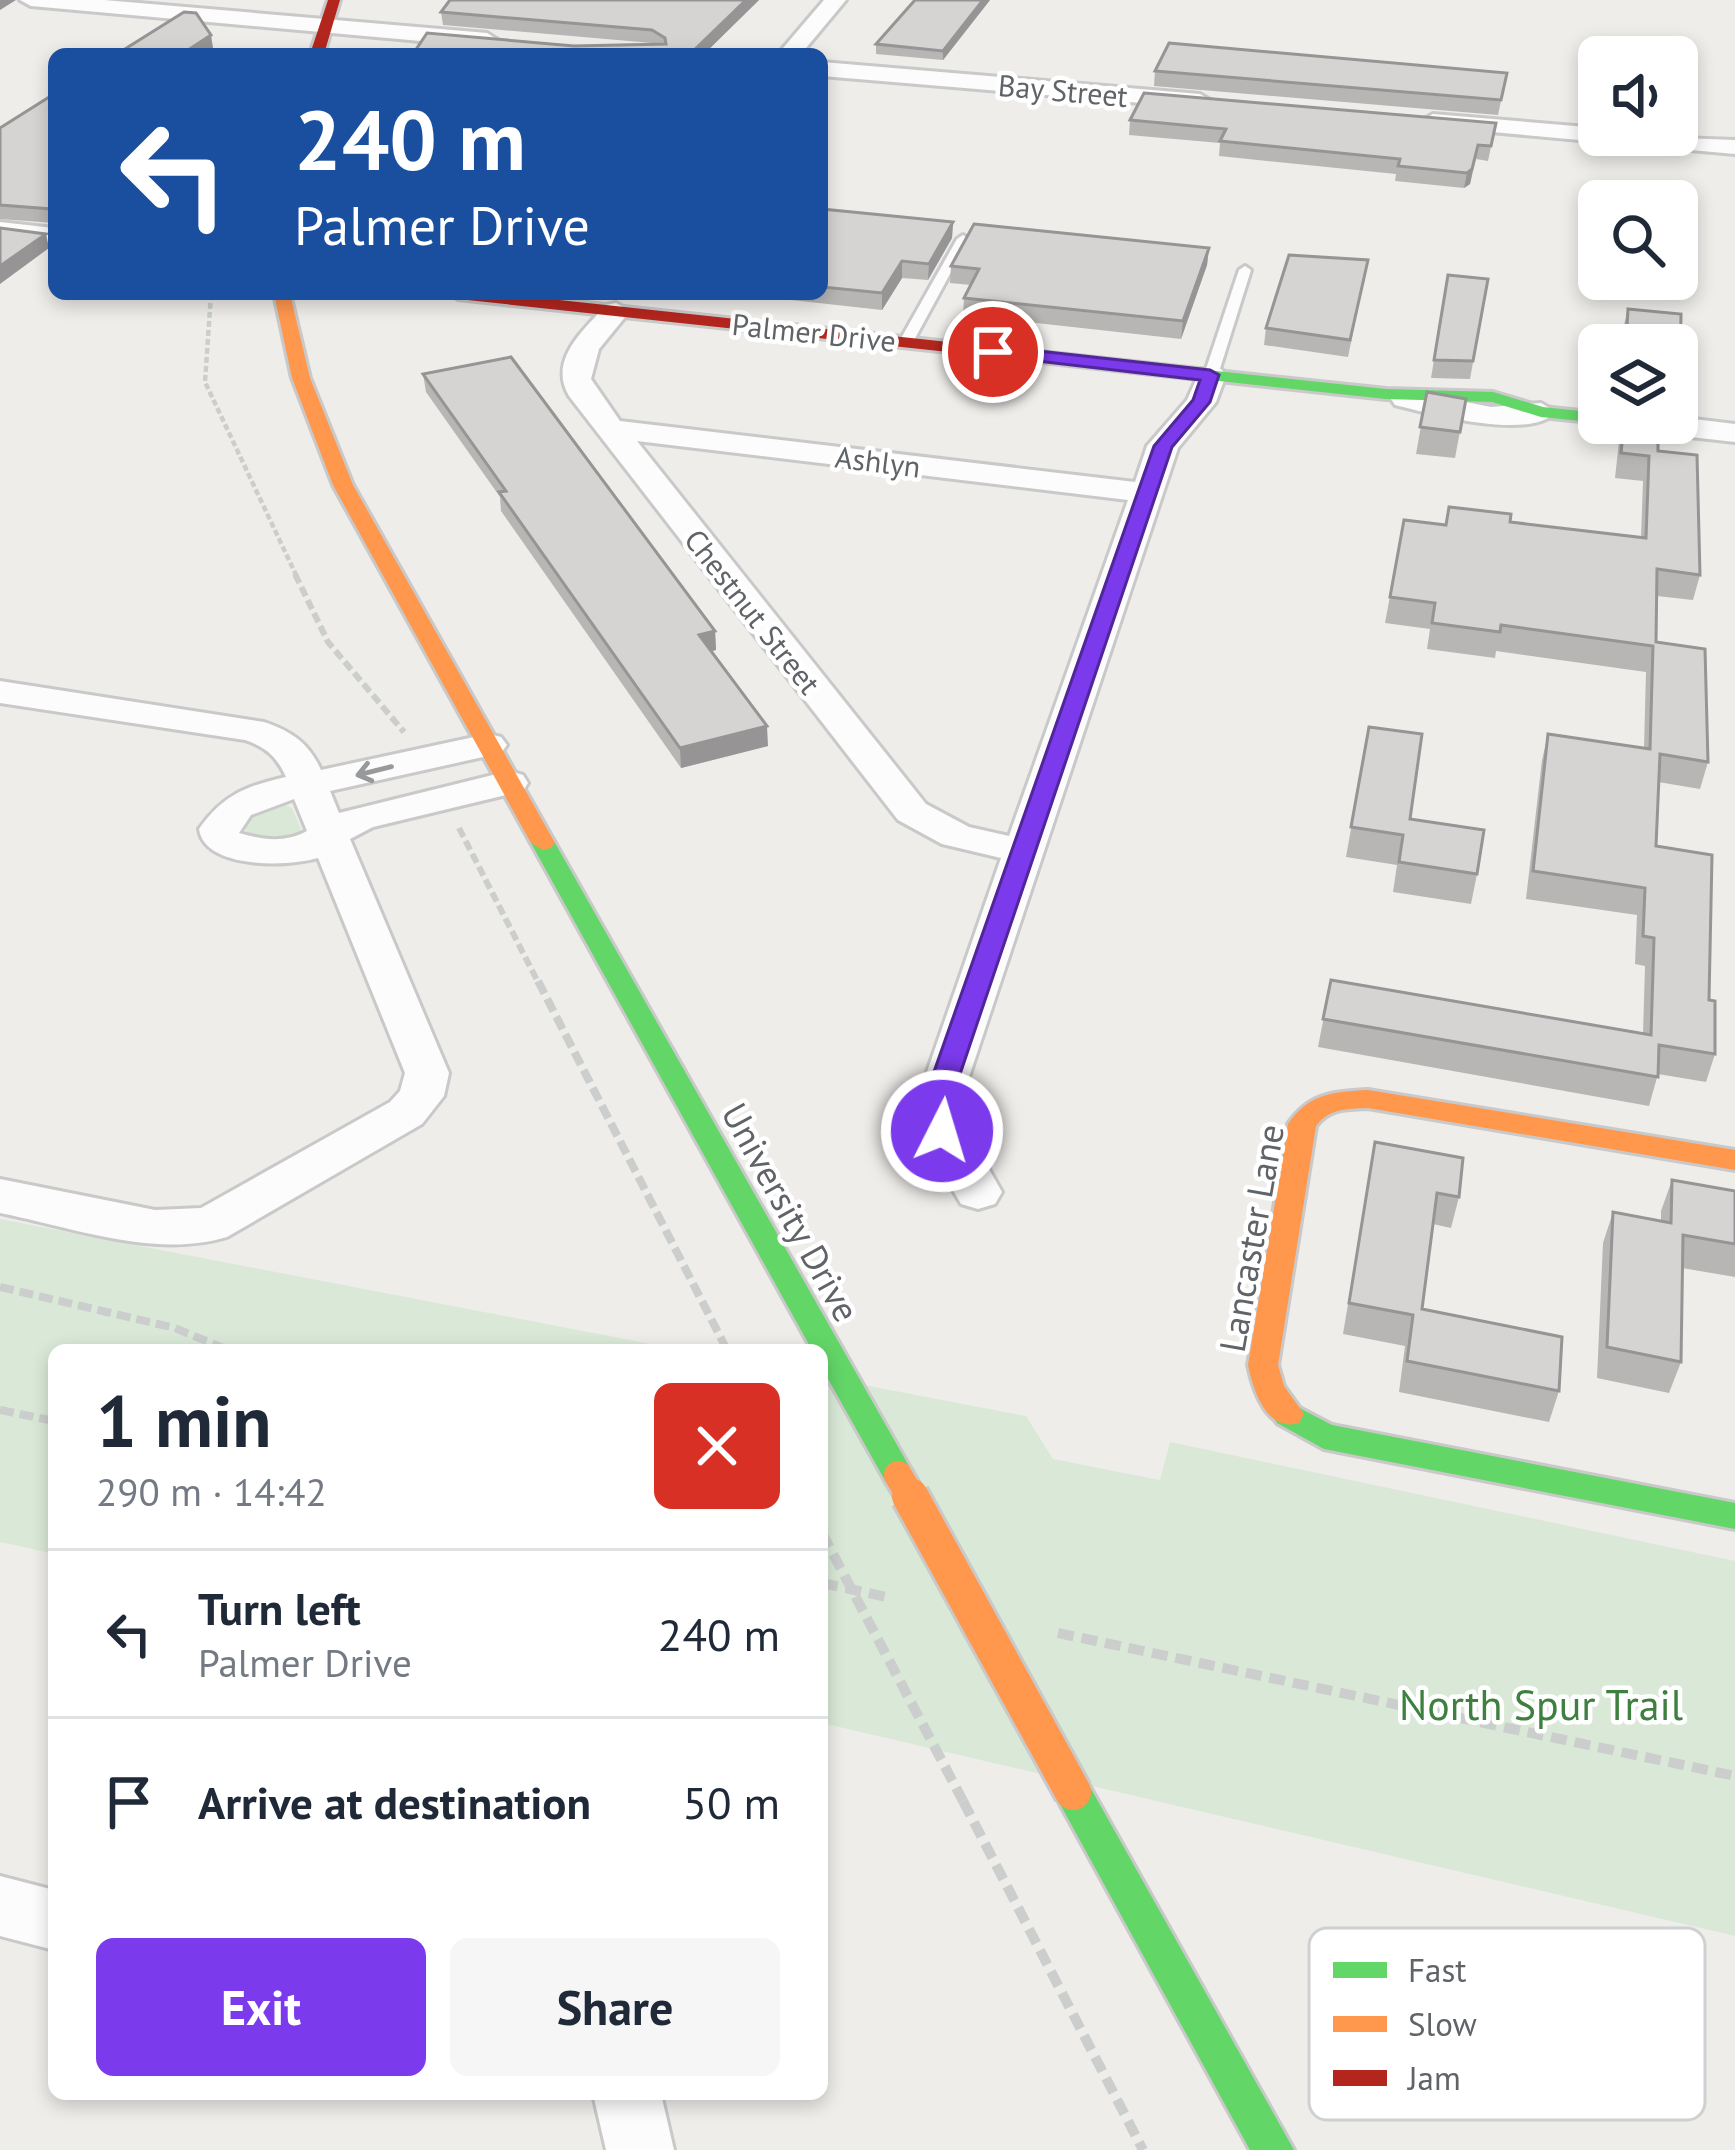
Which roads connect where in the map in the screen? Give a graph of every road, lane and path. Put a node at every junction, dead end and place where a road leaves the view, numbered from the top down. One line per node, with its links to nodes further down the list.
1 (31, 0): 3 (street)
2 (836, 0): 6 (street)
3 (330, 13): 4 (street); 5 (main road)
4 (518, 42)
5 (319, 48)
6 (794, 48)
7 (828, 70): 8 (street, Bay Street)
8 (1220, 103)
9 (1407, 119): 10 (street)
10 (1735, 148)
11 (0, 230): 12 (street)
12 (48, 235)
13 (963, 239): 18 (lane)
14 (1244, 271): 19 (lane)
15 (283, 300): 28 (main road, University Drive)
16 (581, 300): 17 (main road, Palmer Drive)
17 (622, 302): 18 (main road, Palmer Drive); 24 (street, Chestnut Street)
18 (906, 342): 19 (main road, Palmer Drive)
19 (1210, 375): 20 (main road, Palmer Drive); 26 (street)
20 (1386, 394): 21 (street, Palmer Drive)
21 (1541, 412): 22 (main road, Palmer Drive)
22 (1578, 416)
23 (1698, 429): 25 (street)
24 (610, 430): 26 (street, Ashlyn); 32 (street, Chestnut Street)
25 (1735, 433)
26 (1147, 493): 32 (street)
27 (0, 692): 30 (street)
28 (488, 745): 29 (main road, University Drive); 30 (street, one-way to 30)
29 (509, 783): 31 (street); 38 (main road, University Drive, bridge)
30 (308, 785): 31 (street); 31 (street)
31 (327, 836): 35 (street)
32 (1024, 851): 34 (street)
33 (1735, 1160): 42 (main road, Lancaster Lane)
34 (978, 1192)
35 (0, 1196)
36 (0, 1287): 37 (path)
37 (214, 1344)
38 (824, 1344)
39 (828, 1350): 53 (main road, University Drive, bridge)
40 (0, 1410): 41 (path)
41 (48, 1420)
42 (1735, 1516)
43 (828, 1544): 52 (path, bridge)
44 (828, 1584): 45 (path)
45 (916, 1603)
46 (1033, 1628): 47 (path)
47 (1735, 1776)
48 (0, 1906): 49 (street)
49 (48, 1918)
50 (628, 2100): 51 (street)
51 (640, 2150)
52 (1143, 2150)
53 (1274, 2150)

